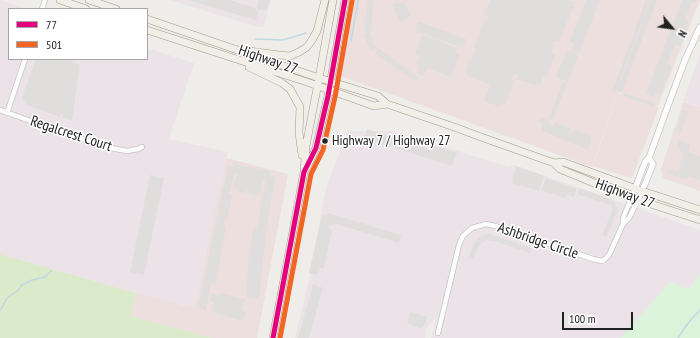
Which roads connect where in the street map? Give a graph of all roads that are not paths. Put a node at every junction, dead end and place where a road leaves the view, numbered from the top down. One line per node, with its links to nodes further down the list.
1 (60, 0): 6 (main road)
2 (89, 0): 7 (main road)
3 (325, 0): 11 (main road)
4 (333, 0): 15 (main road)
5 (345, 0): 14 (main road)
6 (83, 8)
7 (113, 8)
8 (148, 20): 11 (main road, Highway 27)
9 (700, 27): 23 (street)
10 (148, 30): 12 (main road, Highway 27)
11 (232, 48): 15 (main road, Highway 27)
12 (229, 57): 15 (main road, Highway 27); 22 (main road)
13 (25, 60): 19 (street)
14 (330, 81): 15 (main road, Highway 27); 16 (main road); 17 (main road, Highway 27)
15 (319, 82): 16 (main road, Highway 27); 22 (main road)
16 (328, 90): 17 (main road, Highway 27); 22 (main road)
17 (386, 104): 21 (main road, Highway 27)
18 (0, 110): 19 (street, Regalcrest Court)
19 (7, 113): 20 (street, Regalcrest Court)
20 (142, 147)
21 (554, 163): 23 (main road, Highway 27); 24 (main road, Highway 27)
22 (304, 172): 28 (main road)
23 (638, 190): 24 (street); 25 (main road, Highway 27)
24 (635, 199): 26 (main road, Highway 27); 27 (street, Ashbridge Circle)
25 (700, 210)
26 (700, 220)
27 (438, 333)
28 (272, 338)

